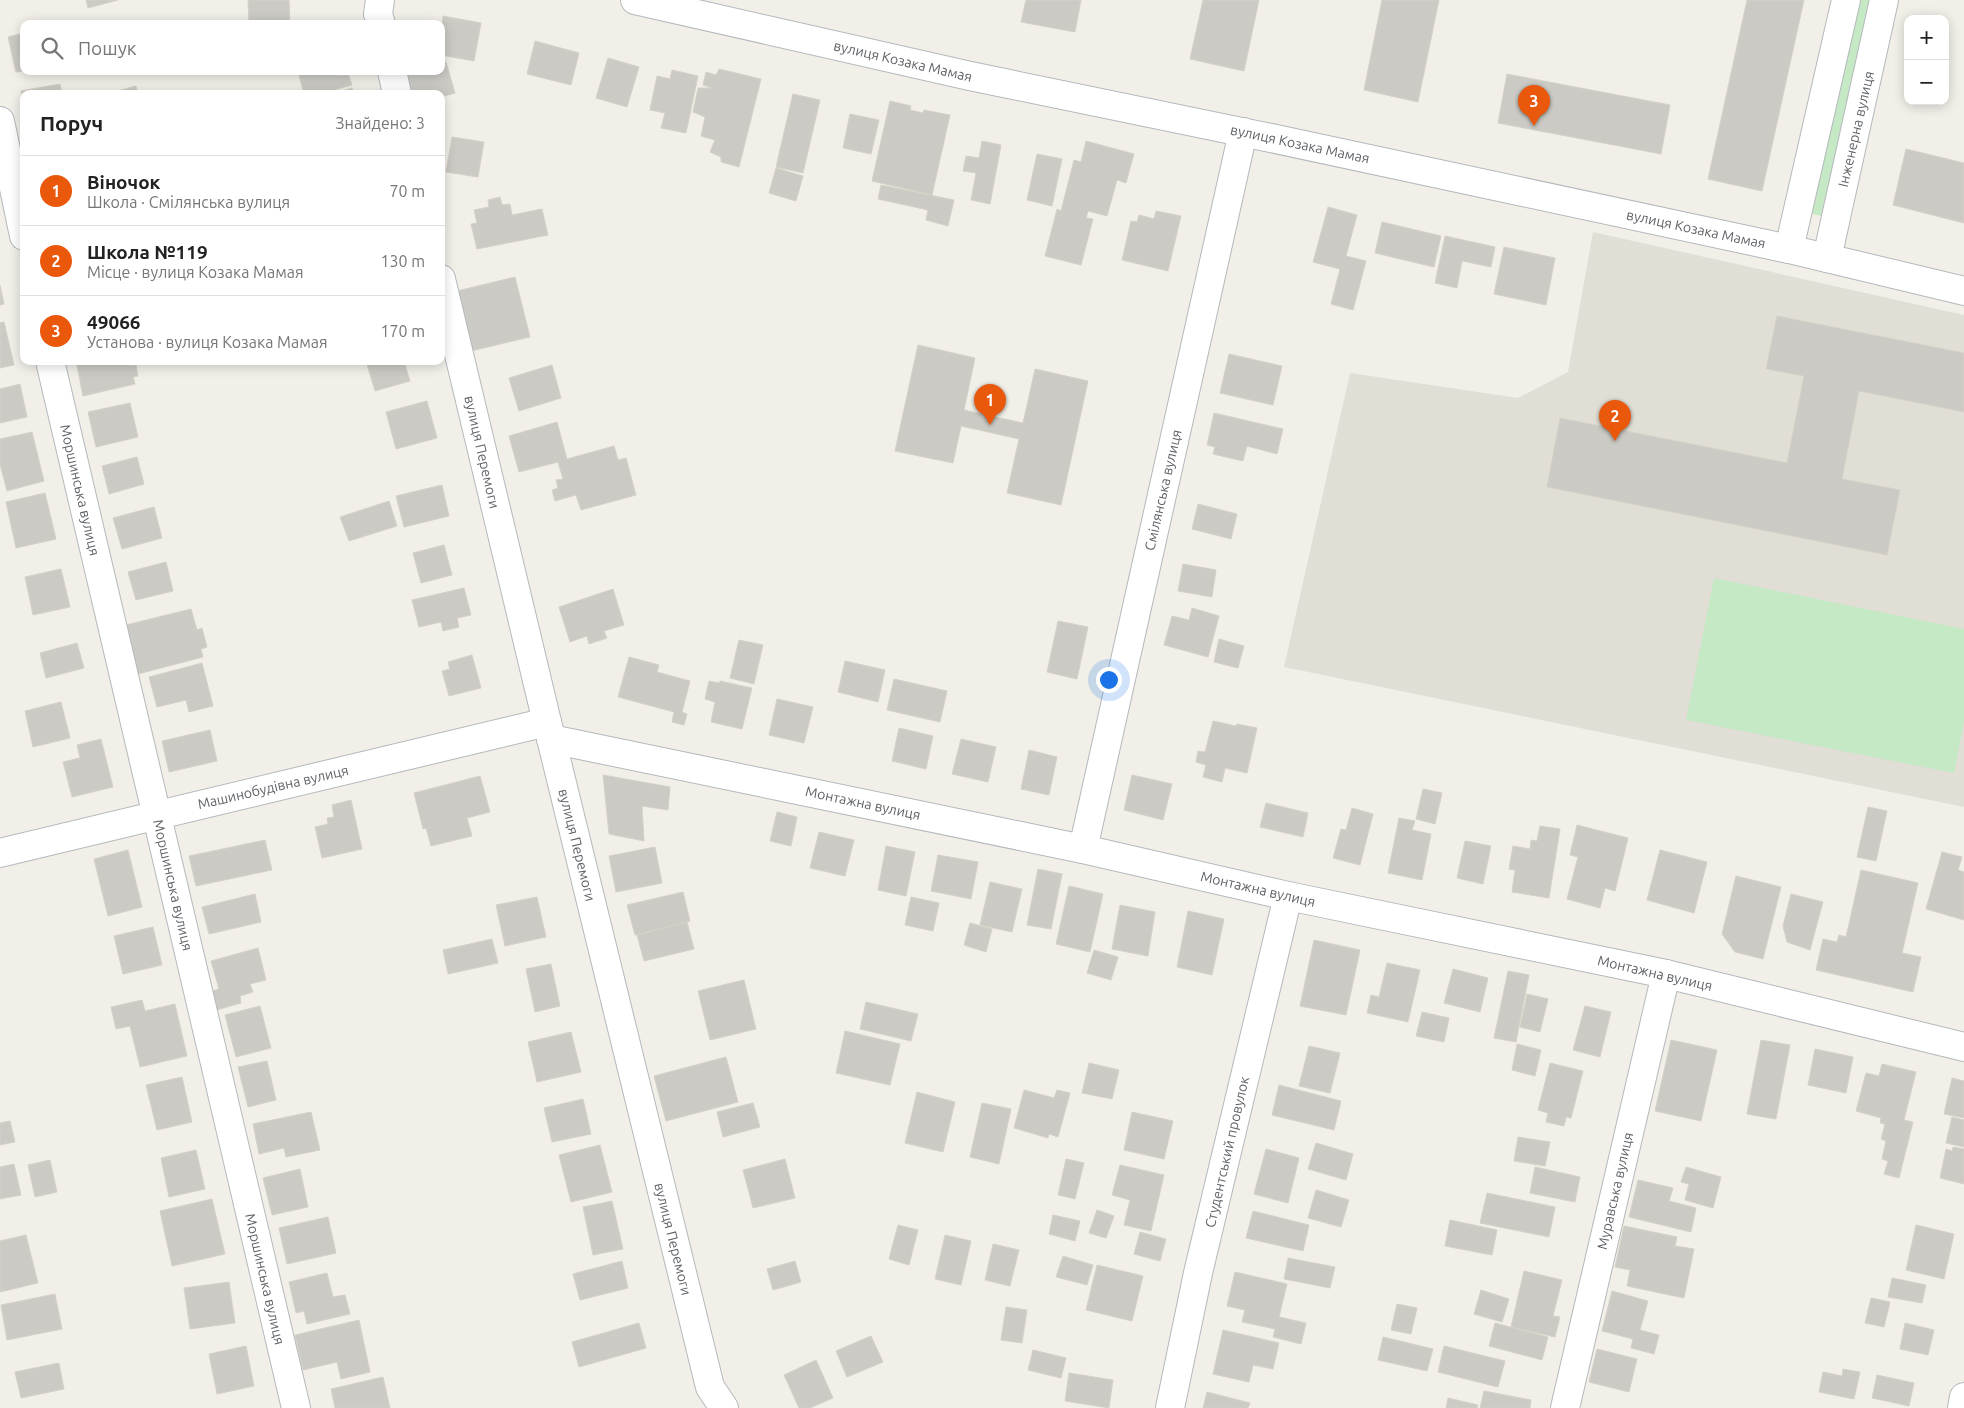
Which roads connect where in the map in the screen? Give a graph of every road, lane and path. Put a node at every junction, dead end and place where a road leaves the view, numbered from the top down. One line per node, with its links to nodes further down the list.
1 (380, 0): 5 (street)
2 (1846, 0): 11 (street)
3 (1884, 0): 12 (street, Інженерна вулиця)
4 (643, 1): 9 (street, вулиця Козака Мамая)
5 (380, 20)
6 (393, 75): 7 (street)
7 (396, 90)
8 (0, 121): 10 (street)
9 (1243, 132): 11 (street, вулиця Козака Мамая); 18 (street, Смілянська вулиця)
10 (20, 217)
11 (1789, 249): 12 (street, вулиця Козака Мамая)
12 (1826, 258): 13 (street, вулиця Козака Мамая)
13 (1964, 291)
14 (445, 296): 16 (street, вулиця Перемоги)
15 (51, 365): 17 (street, Моршинська вулиця)
16 (549, 730): 17 (street, Машинобудівна вулиця); 18 (street, Монтажна вулиця); 25 (street, вулиця Перемоги)
17 (156, 815): 19 (street, Машинобудівна вулиця); 24 (street, Моршинська вулиця)
18 (1083, 849): 20 (street, Монтажна вулиця)
19 (0, 853)
20 (1288, 896): 21 (street, Монтажна вулиця); 26 (street, Студентський провулок)
21 (1666, 974): 22 (street, Монтажна вулиця); 27 (street, Муравська вулиця)
22 (1964, 1047)
23 (1964, 1397): 28 (street)
24 (296, 1408)
25 (724, 1408)
26 (1170, 1408)
27 (1565, 1408)
28 (1962, 1408)

